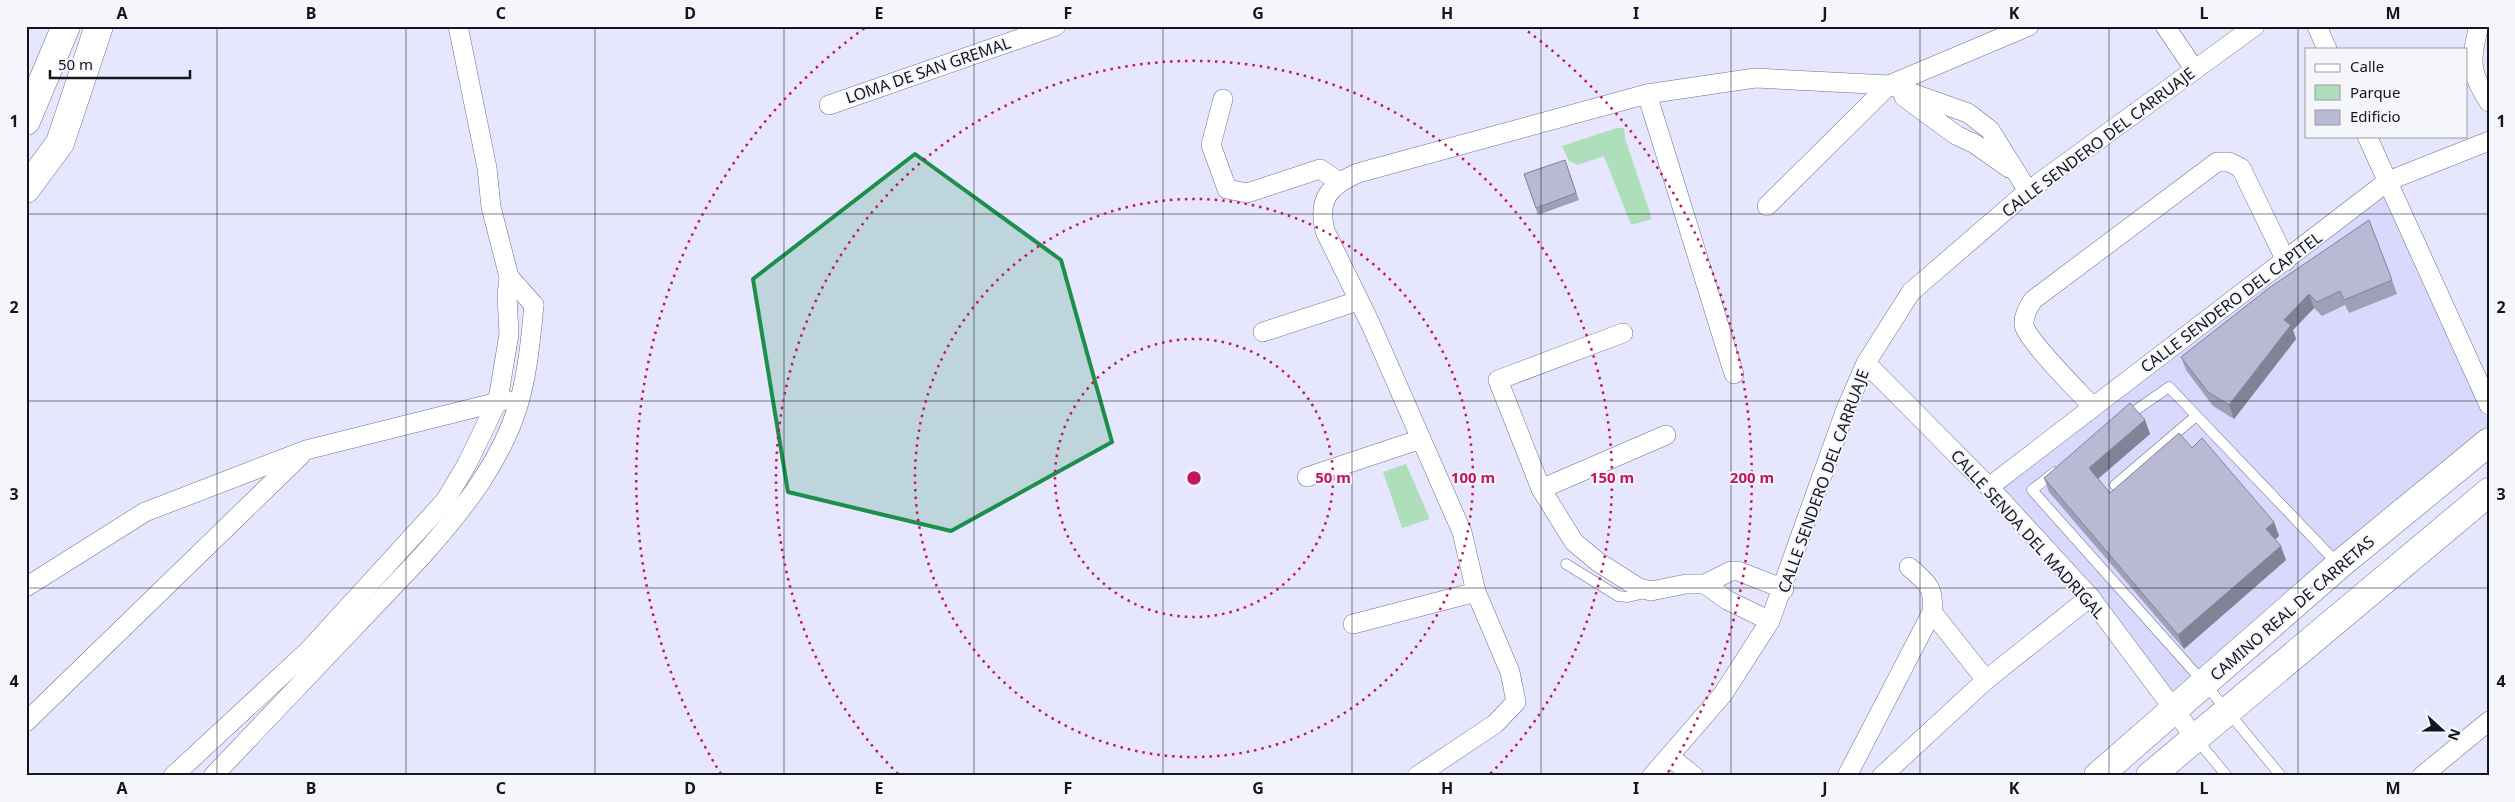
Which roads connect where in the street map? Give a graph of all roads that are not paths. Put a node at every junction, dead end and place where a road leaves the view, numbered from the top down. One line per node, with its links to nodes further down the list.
1 (66, 26): 17 (street)
2 (99, 26): 22 (street)
3 (458, 26): 26 (street)
4 (1056, 26): 16 (street, LOMA DE SAN GREMAL)
5 (2029, 26): 12 (street)
6 (2165, 26): 11 (street)
7 (2255, 26): 11 (street, CALLE SENDERO DEL CARRUAJE)
8 (2317, 26): 10 (street)
9 (2481, 26): 15 (street)
10 (2327, 48)
11 (2195, 70): 23 (street, CALLE SENDERO DEL CARRUAJE)
12 (1889, 86): 13 (street); 23 (street); 24 (street)
13 (1647, 94): 20 (street); 33 (street)
14 (1223, 99): 20 (street)
15 (2489, 102)
16 (829, 105)
17 (26, 121)
18 (2368, 138): 21 (street)
19 (2489, 141): 21 (street, CALLE SENDERO DEL CAPITEL)
20 (1338, 181): 27 (street)
21 (2388, 181): 25 (street, CALLE SENDERO DEL CAPITEL); 36 (street)
22 (26, 189)
23 (2028, 191): 32 (street, CALLE SENDERO DEL CARRUAJE)
24 (1767, 206)
25 (2286, 260): 37 (street, CALLE SENDERO DEL CAPITEL); 37 (street)
26 (509, 277): 28 (street); 29 (street)
27 (1358, 301): 30 (street); 41 (street)
28 (534, 305): 29 (street); 34 (street)
29 (508, 307): 35 (street)
30 (1263, 332)
31 (1623, 333): 48 (street)
32 (1866, 363): 47 (street, CALLE SENDA DEL MADRIGAL); 55 (street, CALLE SENDERO DEL CARRUAJE)
33 (1734, 374)
34 (520, 399): 35 (street); 70 (street)
35 (498, 400): 43 (street); 68 (street)
36 (2489, 405)
37 (2092, 406): 47 (street, CALLE SENDERO DEL CAPITEL)
38 (2196, 416): 39 (lane); 46 (lane); 51 (lane)
39 (2116, 425)
40 (1666, 435): 48 (street)
41 (1421, 439): 45 (street); 57 (street)
42 (2489, 442): 51 (street, CAMINO REAL DE CARRETAS)
43 (306, 450): 54 (street); 67 (street)
44 (2063, 466): 63 (lane)
45 (1308, 477)
46 (2115, 485)
47 (1988, 487): 58 (street, CALLE SENDA DEL MADRIGAL)
48 (1542, 489): 56 (street)
49 (2489, 492): 65 (street)
50 (1566, 564): 56 (lane)
51 (2339, 565): 63 (street, CAMINO REAL DE CARRETAS)
52 (1909, 567): 59 (street)
53 (1704, 584): 55 (street); 56 (street); 60 (street)
54 (26, 587)
55 (1784, 589): 60 (street, CALLE SENDERO DEL CARRUAJE)
56 (1651, 591)
57 (1476, 592): 61 (street); 74 (street)
58 (2090, 597): 62 (street); 64 (street, CALLE SENDA DEL MADRIGAL)
59 (1932, 612): 62 (street); 77 (street)
60 (1770, 622): 71 (street, CALLE SENDERO DEL CARRUAJE)
61 (1353, 624)
62 (1986, 680): 78 (street)
63 (2205, 684): 64 (street, CAMINO REAL DE CARRETAS); 65 (lane)
64 (2173, 709): 69 (street, CALLE SENDA DEL MADRIGAL); 79 (street, CAMINO REAL DE CARRETAS)
65 (2227, 712): 69 (street); 82 (lane)
66 (2489, 721): 83 (street)
67 (26, 722)
68 (226, 726): 70 (street); 72 (street)
69 (2196, 739): 80 (street); 81 (lane)
70 (246, 743): 73 (street)
71 (1670, 757): 75 (street, CALLE SENDERO DEL CARRUAJE); 76 (street)
72 (173, 776)
73 (213, 776)
74 (1417, 776)
75 (1652, 776)
76 (1694, 776)
77 (1847, 776)
78 (1882, 776)
79 (2098, 776)
80 (2150, 776)
81 (2227, 776)
82 (2280, 776)
83 (2422, 776)

